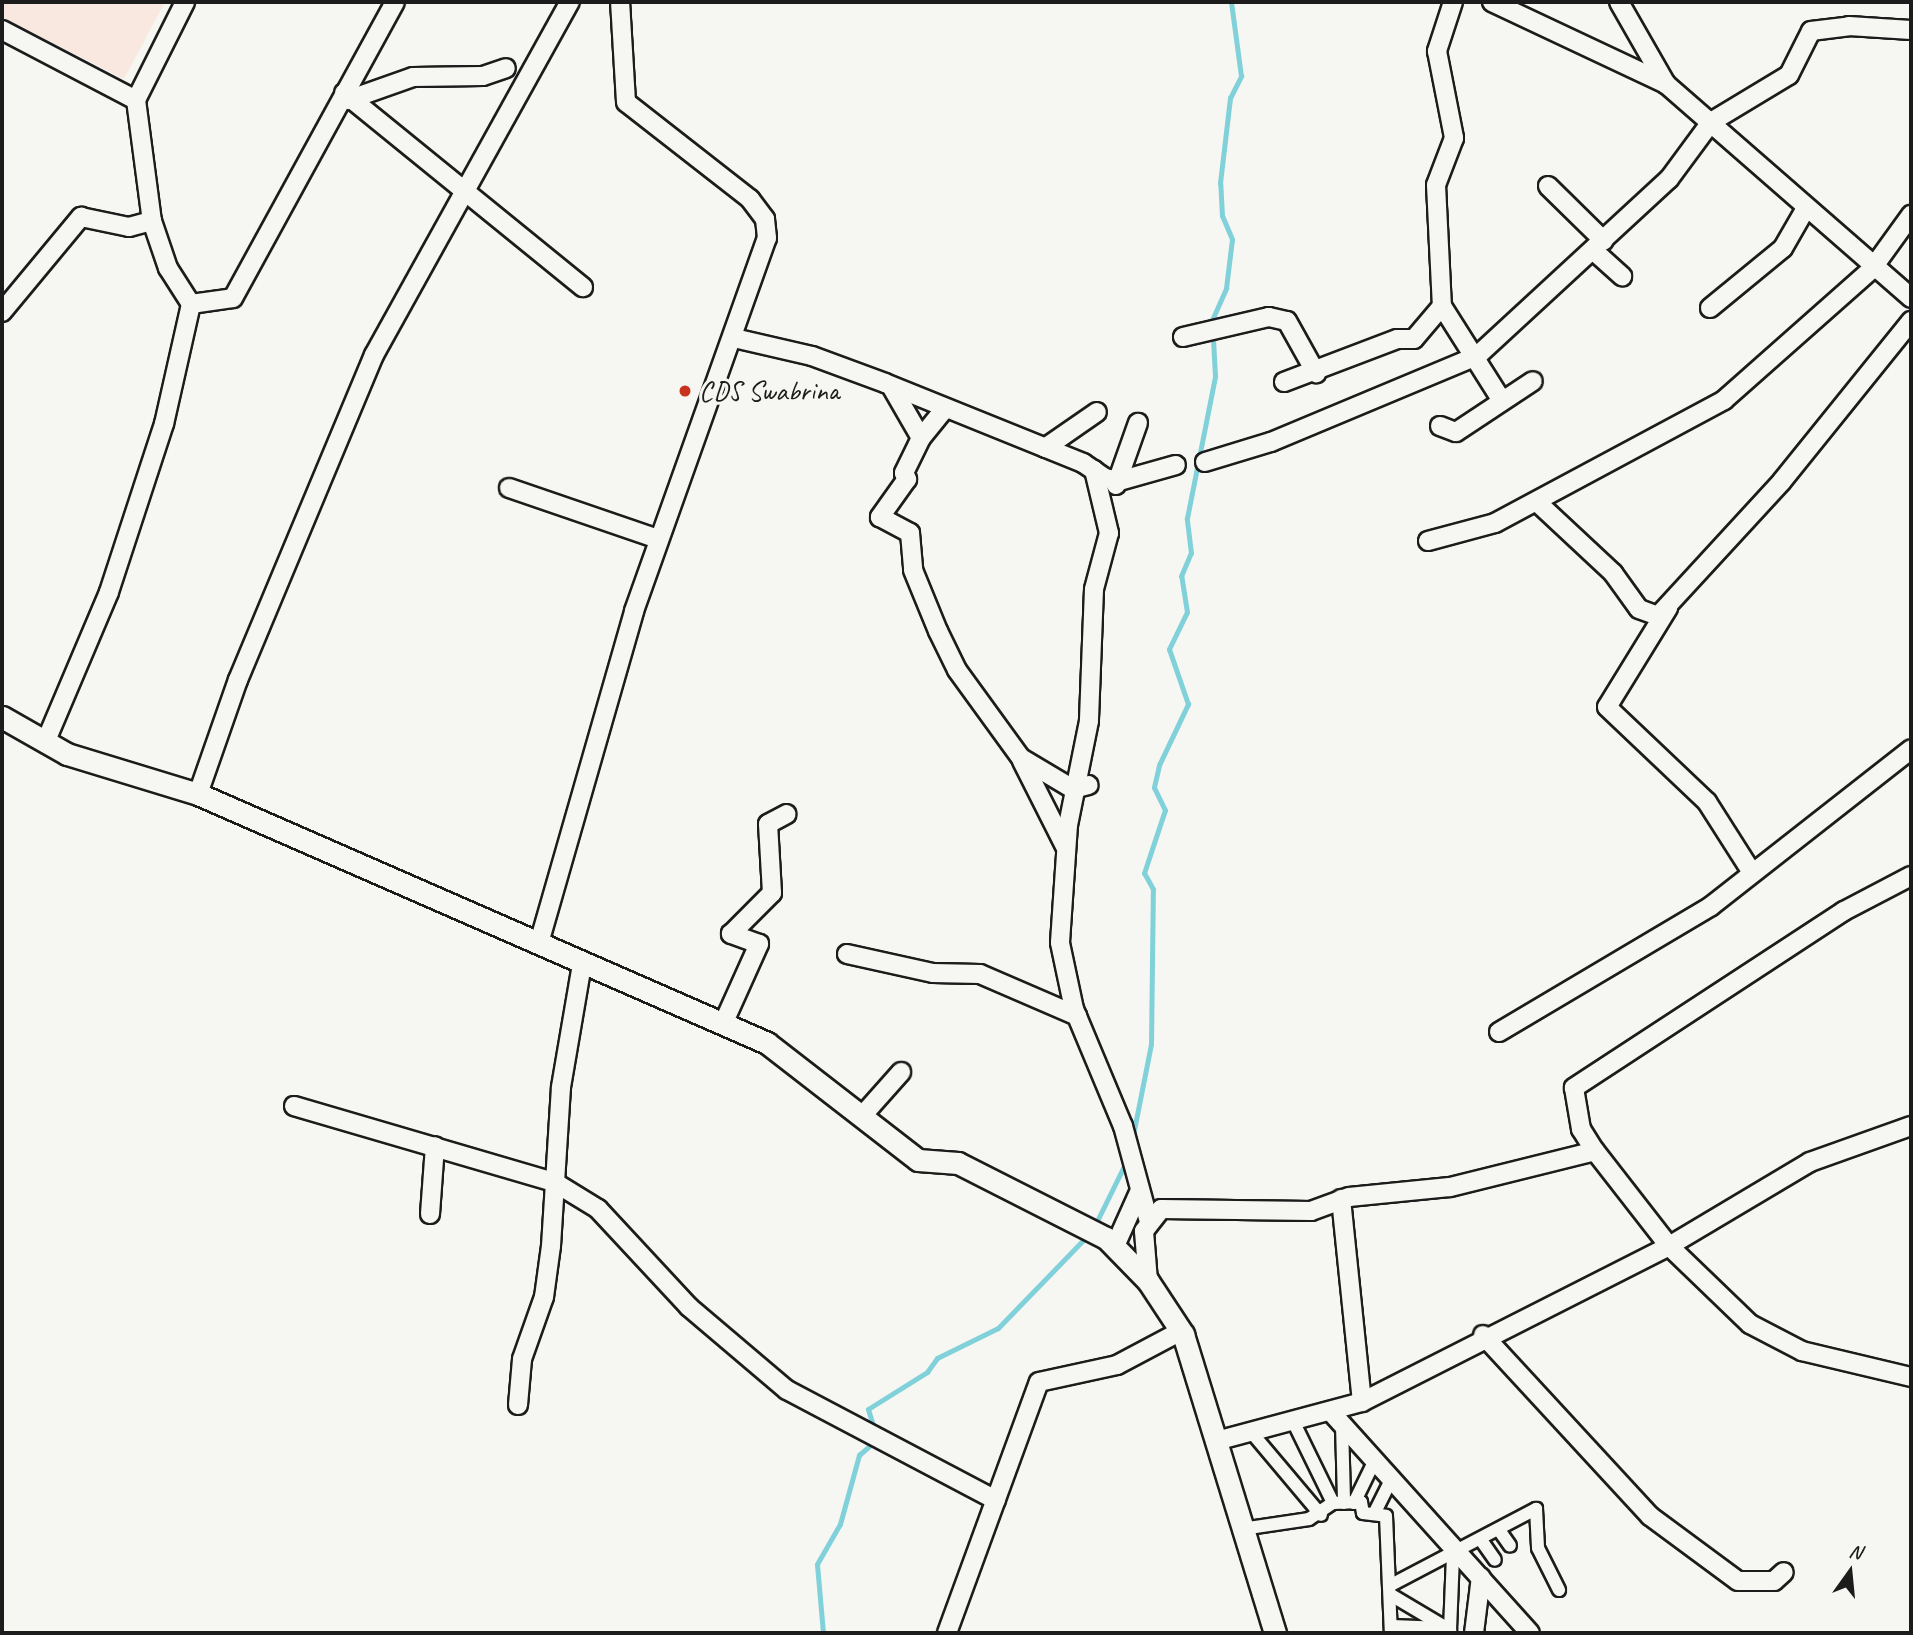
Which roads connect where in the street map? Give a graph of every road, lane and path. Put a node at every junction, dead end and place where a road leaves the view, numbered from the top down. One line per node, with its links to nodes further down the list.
1 (185, 2): 13 (street)
2 (395, 2): 12 (street)
3 (570, 2): 16 (street)
4 (620, 2): 31 (street)
5 (1452, 2): 26 (street)
6 (1492, 2): 11 (street)
7 (1619, 2): 11 (street)
8 (2, 30): 13 (street)
9 (1911, 30): 14 (street)
10 (506, 68): 12 (street)
11 (1666, 84): 14 (street)
12 (346, 97): 16 (street); 25 (street)
13 (136, 100): 19 (street)
14 (1711, 122): 17 (street); 20 (street)
15 (1548, 186): 20 (street)
16 (465, 194): 23 (street); 59 (street)
17 (1806, 208): 21 (street); 27 (street)
18 (1911, 215): 21 (street)
19 (152, 221): 25 (street); 28 (street)
20 (1599, 246): 22 (street); 32 (street)
21 (1872, 269): 24 (street); 49 (street)
22 (1622, 276)
23 (583, 287)
24 (1911, 298)
25 (191, 304): 55 (street)
26 (1442, 306): 32 (street); 33 (street)
27 (1710, 307)
28 (2, 312)
29 (1911, 321): 53 (street)
30 (1183, 337): 33 (street)
31 (734, 338): 36 (street); 51 (street)
32 (1477, 356): 37 (street); 44 (street)
33 (1316, 373): 35 (street)
34 (1533, 381): 37 (street)
35 (1284, 382)
36 (891, 386): 38 (street); 42 (street)
37 (1502, 401): 41 (street)
38 (945, 408): 42 (street); 43 (street)
39 (1097, 412): 43 (street)
40 (1138, 424): 47 (street)
41 (1440, 426)
42 (921, 438): 57 (street)
43 (1045, 448): 46 (street)
44 (1205, 462)
45 (1176, 465): 47 (street)
46 (1094, 470): 47 (street); 50 (street)
47 (1119, 481): 50 (street)
48 (509, 488): 51 (street)
49 (1538, 503): 52 (street); 53 (street)
50 (1102, 504): 58 (street)
51 (658, 539): 64 (street)
52 (1428, 541)
53 (1670, 605): 62 (street)
54 (2, 717): 55 (street)
55 (45, 743): 59 (street)
56 (1911, 749): 62 (street)
57 (1021, 758): 58 (street); 61 (street)
58 (1081, 787): 61 (street)
59 (198, 794): 64 (street)
60 (787, 814): 68 (street)
61 (1069, 841): 67 (street)
62 (1751, 871): 69 (street)
63 (1911, 876): 75 (street)
64 (539, 943): 66 (street)
65 (847, 954): 67 (street)
66 (582, 964): 68 (street); 76 (street)
67 (1077, 1016): 77 (street)
68 (723, 1024): 72 (street)
69 (1499, 1032)
70 (901, 1072): 72 (street)
71 (294, 1106): 74 (street)
72 (862, 1116): 81 (street)
73 (1911, 1126): 82 (street)
74 (435, 1146): 76 (street); 79 (street)
75 (1595, 1151): 78 (street); 82 (street)
76 (554, 1182): 88 (street); 95 (street)
77 (1140, 1190): 80 (street); 81 (street)
78 (1341, 1199): 80 (street); 87 (street)
79 (430, 1214)
80 (1149, 1222): 83 (street)
81 (1115, 1246): 83 (street)
82 (1669, 1246): 85 (street); 86 (street)
83 (1148, 1281): 84 (street)
84 (1181, 1332): 92 (street); 95 (street)
85 (1483, 1335): 87 (street); 105 (street)
86 (1911, 1377)
87 (1362, 1402): 89 (street)
88 (518, 1405)
89 (1337, 1418): 90 (street); 93 (street); 96 (street)
90 (1294, 1423): 91 (street); 96 (street)
91 (1252, 1433): 92 (street); 97 (street)
92 (1216, 1441): 99 (street)
93 (1374, 1460): 94 (street); 96 (street)
94 (1392, 1478): 98 (street); 103 (street)
95 (996, 1500): 111 (street)
96 (1344, 1503): 97 (street); 98 (street)
97 (1321, 1514): 99 (street)
98 (1374, 1514): 107 (street)
99 (1242, 1529): 112 (street)
100 (1499, 1530): 101 (street); 102 (street); 108 (street)
101 (1481, 1540): 103 (street); 104 (street)
102 (1510, 1546)
103 (1457, 1554): 106 (street); 107 (street); 110 (street)
104 (1495, 1560)
105 (1784, 1572)
106 (1481, 1577): 113 (street); 114 (street)
107 (1391, 1590): 109 (street); 110 (street)
108 (1559, 1590)
109 (1392, 1630): 110 (street)
110 (1448, 1631)
111 (947, 1633)
112 (1275, 1633)
113 (1474, 1633)
114 (1530, 1633)

